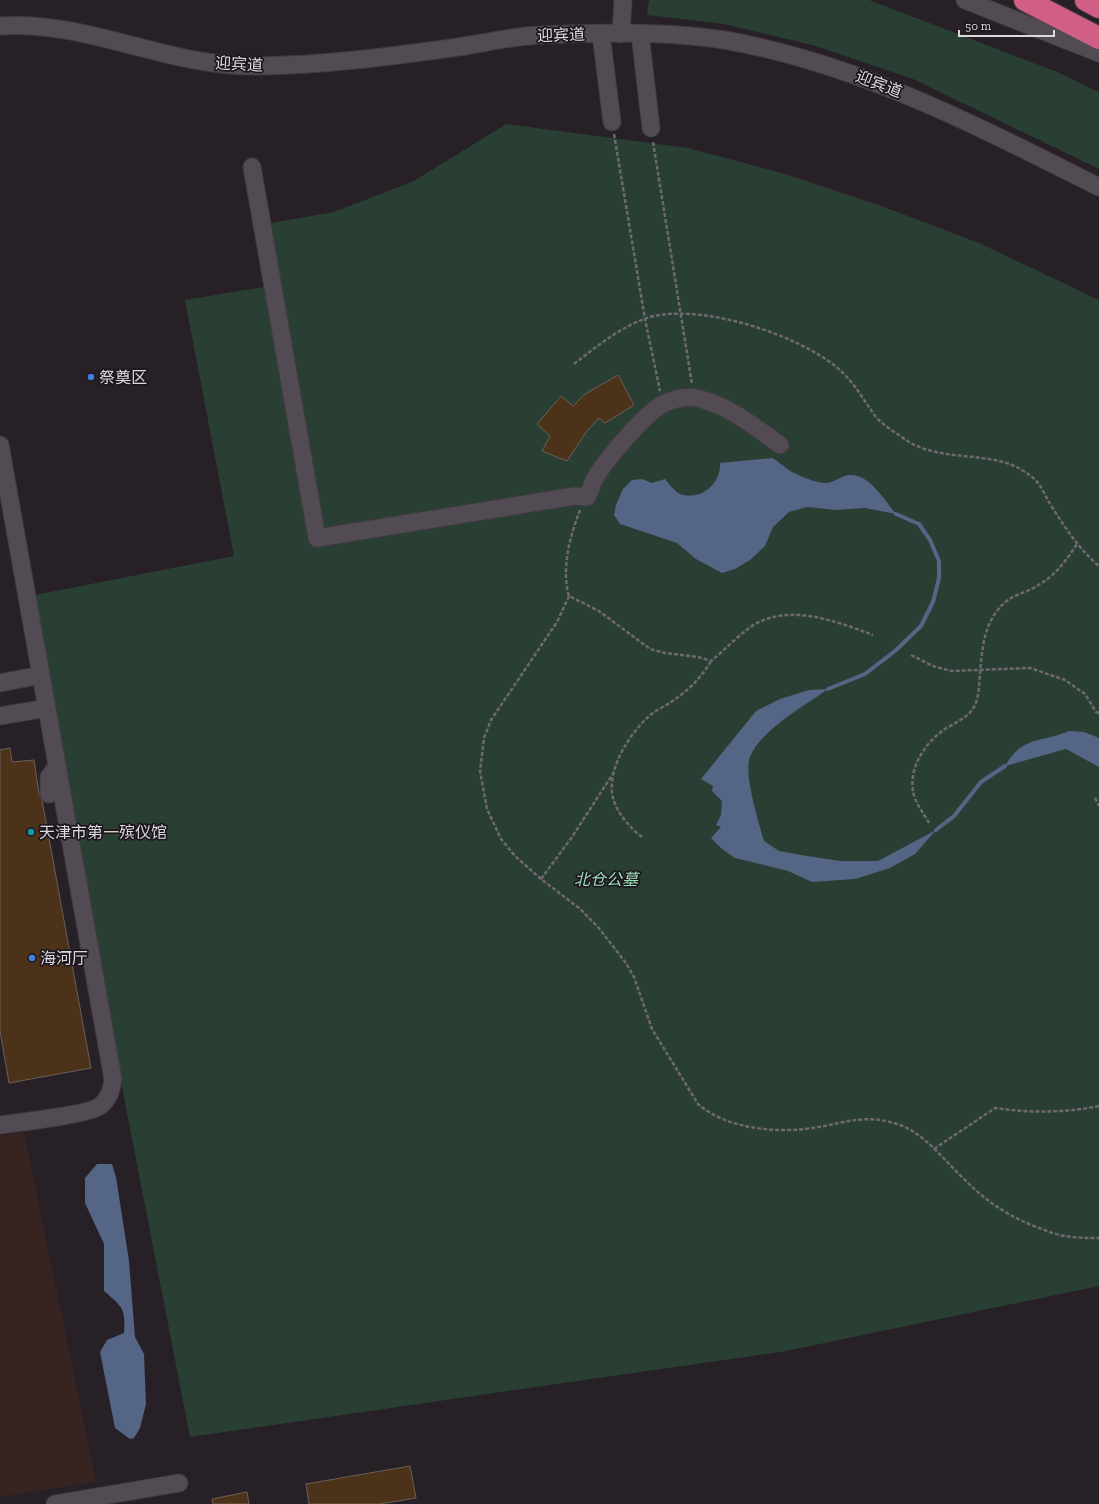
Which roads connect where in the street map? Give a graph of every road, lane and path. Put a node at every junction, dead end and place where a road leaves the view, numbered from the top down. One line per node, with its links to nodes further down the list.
1 (623, 0): 8 (street)
2 (965, 0): 11 (street)
3 (1025, 0): 10 (highway)
4 (1086, 0): 5 (highway)
5 (1099, 7)
6 (0, 26): 7 (street, 迎宾道)
7 (601, 34): 8 (street, 迎宾道); 12 (street)
8 (621, 34): 9 (street, 迎宾道)
9 (640, 34): 13 (street); 15 (street, 迎宾道)
10 (1099, 38)
11 (1099, 53)
12 (612, 122): 17 (path)
13 (651, 128): 16 (path)
14 (252, 167): 23 (street)
15 (1099, 187)
16 (681, 313): 17 (path); 19 (path); 24 (path)
17 (645, 319): 18 (path); 20 (path)
18 (574, 364)
19 (694, 397): 20 (street); 22 (street)
20 (662, 404): 23 (street)
21 (0, 445): 31 (street)
22 (780, 445)
23 (587, 497): 26 (path)
24 (1077, 544): 25 (path); 30 (path)
25 (1099, 566)
26 (569, 596): 29 (path); 43 (path)
27 (873, 635): 29 (path)
28 (911, 655): 30 (path)
29 (711, 661): 37 (path)
30 (980, 670): 34 (path); 41 (path)
31 (41, 675): 32 (street); 33 (street)
32 (0, 683)
33 (47, 708): 35 (street); 36 (street)
34 (1099, 713)
35 (0, 716)
36 (57, 766): 38 (street); 45 (street)
37 (615, 770): 42 (path); 43 (path)
38 (49, 794)
39 (1095, 798): 40 (path)
40 (1099, 806)
41 (929, 823)
42 (642, 837)
43 (541, 879): 46 (path)
44 (1099, 1106): 46 (path)
45 (0, 1125)
46 (934, 1149): 47 (path)
47 (1099, 1238)
48 (179, 1483): 49 (street)
49 (54, 1504)

